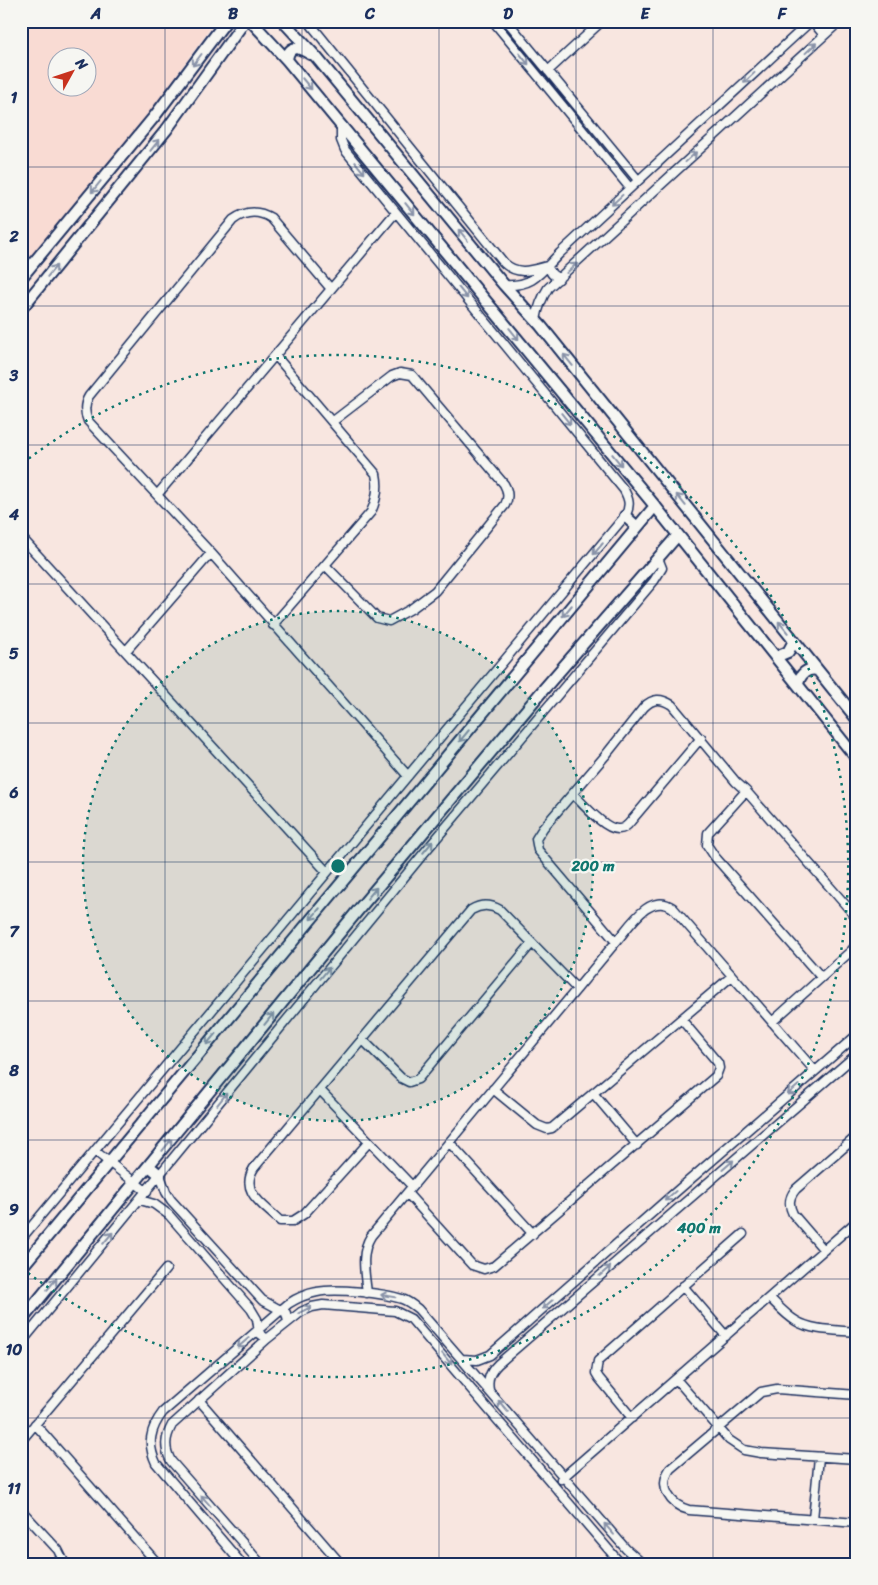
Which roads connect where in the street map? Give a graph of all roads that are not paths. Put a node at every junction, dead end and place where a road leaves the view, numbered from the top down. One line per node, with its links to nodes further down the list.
1 (226, 21): 17 (street, one-way to 17)
2 (251, 21): 11 (street); 15 (street)
3 (283, 21): 13 (street)
4 (293, 21): 13 (street)
5 (308, 21): 23 (street)
6 (493, 21): 21 (street, one-way to 21)
7 (507, 21): 16 (street)
8 (602, 21): 16 (street)
9 (812, 21): 12 (street); 20 (street, one-way to 20)
10 (840, 21): 12 (street)
11 (242, 22): 19 (street)
12 (824, 35): 25 (street, one-way to 12)
13 (299, 38): 14 (street)
14 (317, 58): 15 (street); 26 (street, one-way to 14)
15 (287, 60): 18 (street, one-way to 18)
16 (548, 71): 20 (street)
17 (154, 117): 19 (street); 24 (street, one-way to 24)
18 (342, 125): 22 (street, one-way to 22); 33 (street, one-way to 33)
19 (167, 129): 28 (street, one-way to 19)
20 (638, 180): 21 (street)
21 (630, 188): 23 (street, one-way to 23)
22 (396, 212): 27 (street); 34 (street, one-way to 34)
23 (548, 266): 25 (street); 26 (street)
24 (21, 278)
25 (559, 279): 29 (street)
26 (504, 285): 29 (street)
27 (331, 289): 30 (street); 32 (street)
28 (21, 309)
29 (536, 320): 42 (street, one-way to 29)
30 (275, 355): 31 (street); 32 (street)
31 (332, 422): 40 (street); 40 (street)
32 (157, 495): 38 (street)
33 (655, 506): 35 (street); 36 (street)
34 (625, 516): 35 (street); 50 (street, one-way to 50)
35 (637, 527): 75 (street, one-way to 75)
36 (678, 535): 39 (street); 44 (street)
37 (21, 537): 43 (street)
38 (211, 553): 41 (street); 43 (street)
39 (658, 558): 76 (street, one-way to 39); 77 (street, one-way to 39)
40 (325, 565): 41 (street)
41 (273, 625): 50 (street)
42 (794, 641): 44 (street); 45 (street)
43 (126, 651): 53 (street)
44 (776, 657): 46 (street)
45 (817, 670): 46 (street); 47 (street)
46 (798, 684): 49 (street)
47 (857, 720)
48 (701, 738): 51 (street); 52 (street); 52 (street)
49 (857, 759)
50 (408, 776): 53 (street)
51 (746, 791): 54 (street); 59 (street)
52 (573, 794): 55 (street)
53 (327, 872): 74 (street)
54 (857, 918)
55 (616, 942): 58 (street); 60 (street)
56 (532, 943): 60 (street); 64 (street); 64 (street)
57 (857, 944): 59 (street)
58 (732, 976): 61 (street); 62 (street)
59 (821, 977): 62 (street)
60 (577, 989): 67 (street)
61 (681, 1019): 69 (street); 73 (street)
62 (772, 1022): 66 (street)
63 (857, 1036): 66 (street)
64 (362, 1039): 68 (street)
65 (857, 1054): 103 (street, one-way to 65)
66 (814, 1072): 101 (street, one-way to 101)
67 (493, 1089): 69 (street); 72 (street)
68 (320, 1090): 71 (street); 71 (street)
69 (594, 1094): 73 (street)
70 (857, 1136): 87 (street)
71 (369, 1142): 79 (street)
72 (449, 1142): 79 (street); 84 (street)
73 (636, 1145): 84 (street)
74 (95, 1151): 75 (street); 86 (street)
75 (109, 1162): 78 (street); 88 (street)
76 (149, 1166): 77 (street); 78 (street)
77 (160, 1175): 80 (street); 93 (street)
78 (136, 1183): 80 (street); 94 (street, one-way to 78)
79 (412, 1186): 81 (street)
80 (147, 1192): 82 (street)
81 (406, 1193): 84 (street); 91 (street)
82 (140, 1200): 96 (street); 100 (street, one-way to 82)
83 (857, 1222): 87 (street)
84 (532, 1234)
85 (743, 1234): 90 (street)
86 (21, 1239)
87 (824, 1250): 92 (street)
88 (21, 1268)
89 (166, 1269): 107 (street)
90 (683, 1286): 98 (street); 106 (street)
91 (367, 1293): 93 (street); 101 (street, one-way to 91)
92 (770, 1298): 97 (street); 98 (street)
93 (282, 1310): 95 (street); 96 (street)
94 (21, 1321)
95 (288, 1322): 99 (street); 113 (street, one-way to 113)
96 (258, 1330): 99 (street); 118 (street, one-way to 118)
97 (857, 1332)
98 (726, 1336): 102 (street)
99 (267, 1340): 105 (street)
100 (21, 1343)
101 (462, 1359): 103 (street)
102 (676, 1379): 106 (street); 108 (street)
103 (489, 1390): 112 (street, one-way to 103)
104 (857, 1395): 108 (street)
105 (199, 1400): 117 (street, one-way to 105); 123 (street)
106 (632, 1418): 112 (street)
107 (35, 1424): 109 (street); 120 (street)
108 (718, 1427): 110 (street); 115 (street)
109 (21, 1440)
110 (820, 1457): 111 (street); 115 (street)
111 (857, 1459)
112 (563, 1477): 113 (street); 125 (street, one-way to 112)
113 (554, 1485): 124 (street)
114 (21, 1510): 119 (street)
115 (813, 1520): 116 (street)
116 (857, 1523)
117 (228, 1525): 118 (street); 122 (street)
118 (217, 1535): 121 (street)
119 (65, 1564)
120 (158, 1564)
121 (242, 1564)
122 (261, 1564)
123 (341, 1564)
124 (622, 1564)
125 (643, 1564)

